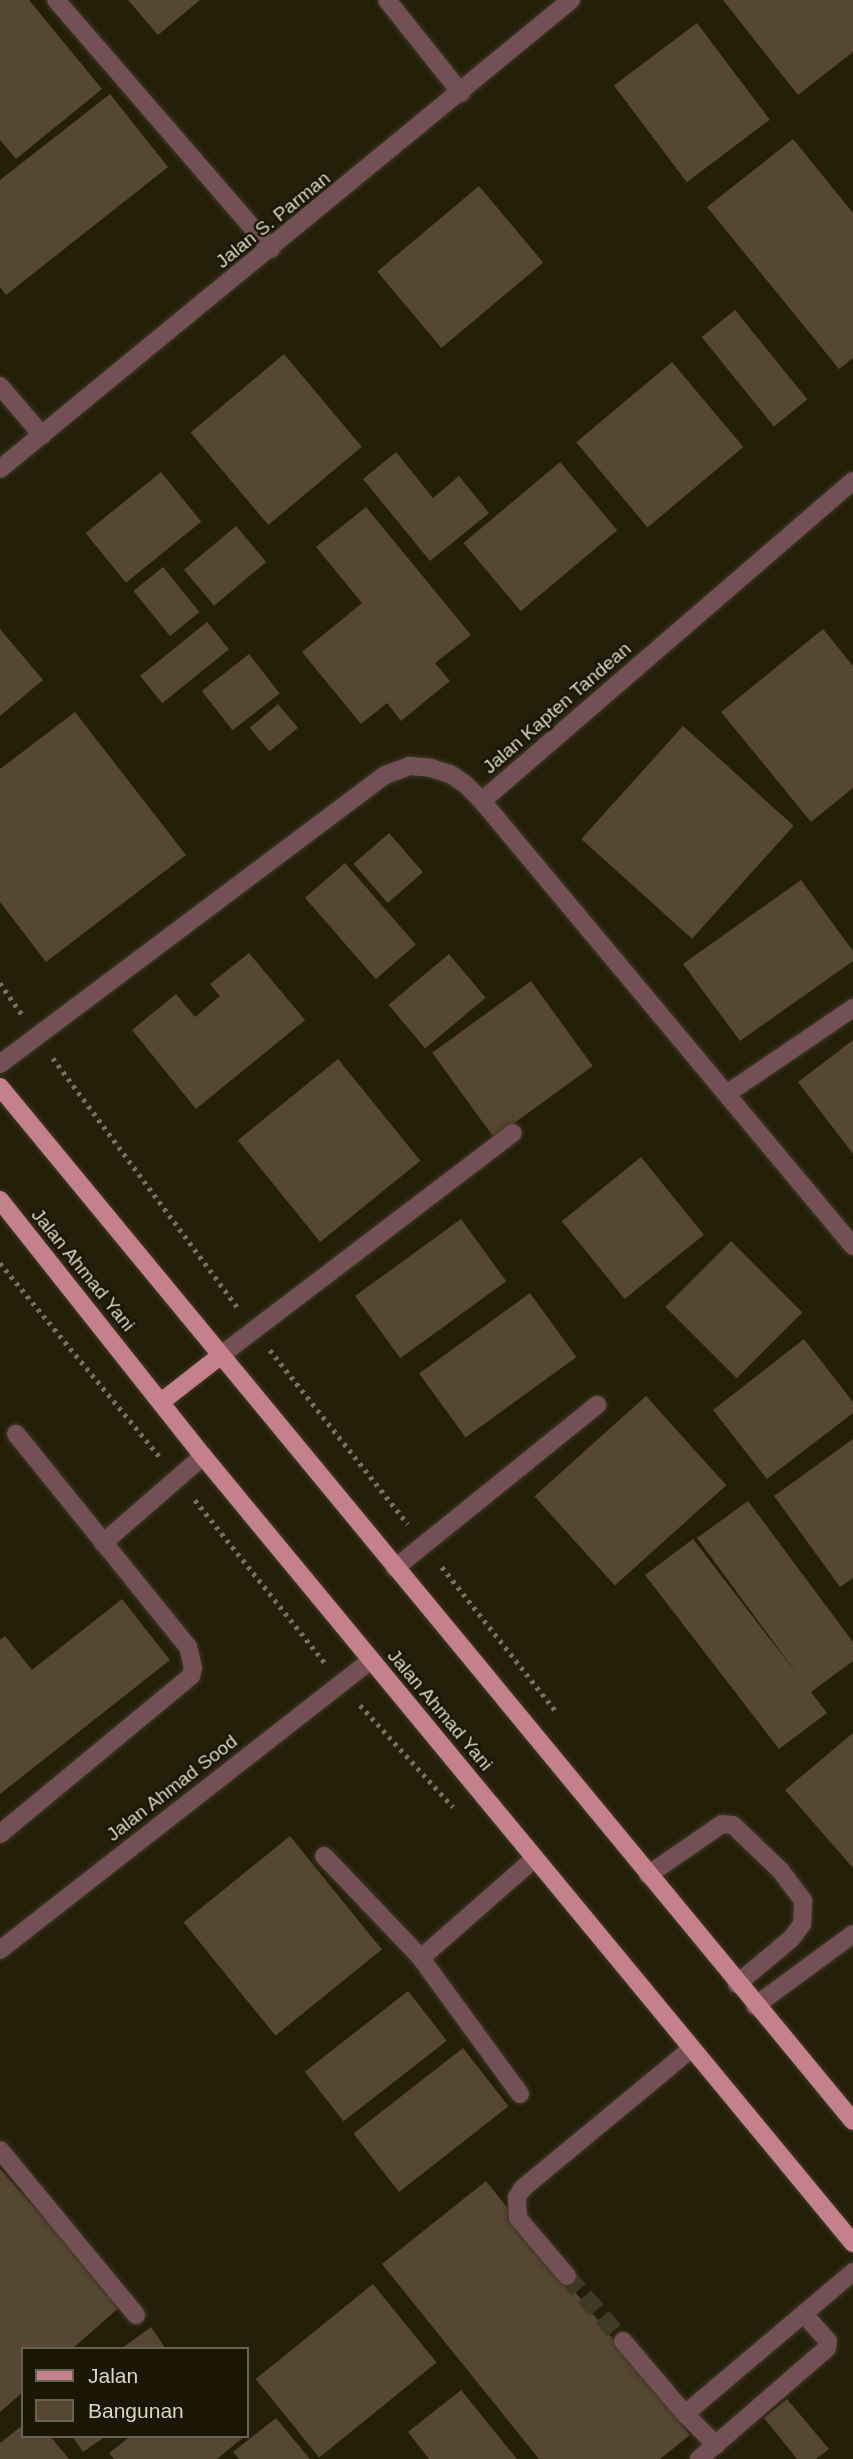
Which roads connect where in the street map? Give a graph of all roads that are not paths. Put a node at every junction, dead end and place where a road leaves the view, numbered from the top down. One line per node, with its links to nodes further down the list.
1 (56, 0): 5 (street)
2 (387, 0): 4 (street)
3 (571, 0): 4 (street, Jalan S. Parman)
4 (461, 93): 5 (street, Jalan S. Parman)
5 (271, 249): 7 (street, Jalan S. Parman)
6 (0, 386): 7 (street)
7 (42, 435): 8 (street, Jalan S. Parman)
8 (0, 469)
9 (853, 481): 10 (street, Jalan Kapten Tandean)
10 (482, 801): 12 (street, Jalan Kapten Tandean); 14 (street)
11 (853, 1008): 14 (street)
12 (0, 1064)
13 (0, 1087): 18 (main road)
14 (728, 1093): 17 (street)
15 (513, 1133): 18 (street)
16 (0, 1200): 19 (main road, Jalan Ahmad Yani)
17 (853, 1246)
18 (220, 1356): 19 (main road); 24 (main road)
19 (162, 1402): 22 (main road, Jalan Ahmad Yani)
20 (597, 1405): 24 (street)
21 (16, 1434): 23 (street)
22 (203, 1456): 23 (street); 25 (main road, Jalan Ahmad Yani)
23 (103, 1543): 26 (street)
24 (396, 1568): 29 (main road)
25 (371, 1660): 28 (main road, Jalan Ahmad Yani); 31 (street, Jalan Ahmad Sood)
26 (0, 1834)
27 (324, 1856): 32 (street)
28 (535, 1858): 32 (street); 35 (main road, Jalan Ahmad Yani)
29 (649, 1875): 33 (main road); 33 (street)
30 (853, 1934): 34 (street)
31 (0, 1950)
32 (421, 1958): 36 (street)
33 (737, 1984): 34 (main road)
34 (755, 2006): 37 (main road)
35 (692, 2048): 39 (main road, Jalan Ahmad Yani); 41 (street)
36 (520, 2094)
37 (853, 2121)
38 (0, 2150): 43 (street)
39 (853, 2243)
40 (853, 2272): 42 (street)
41 (567, 2276)
42 (804, 2314): 45 (street); 46 (street)
43 (136, 2315)
44 (623, 2341): 45 (street)
45 (685, 2414): 46 (street)
46 (716, 2445): 47 (street)
47 (699, 2459)

